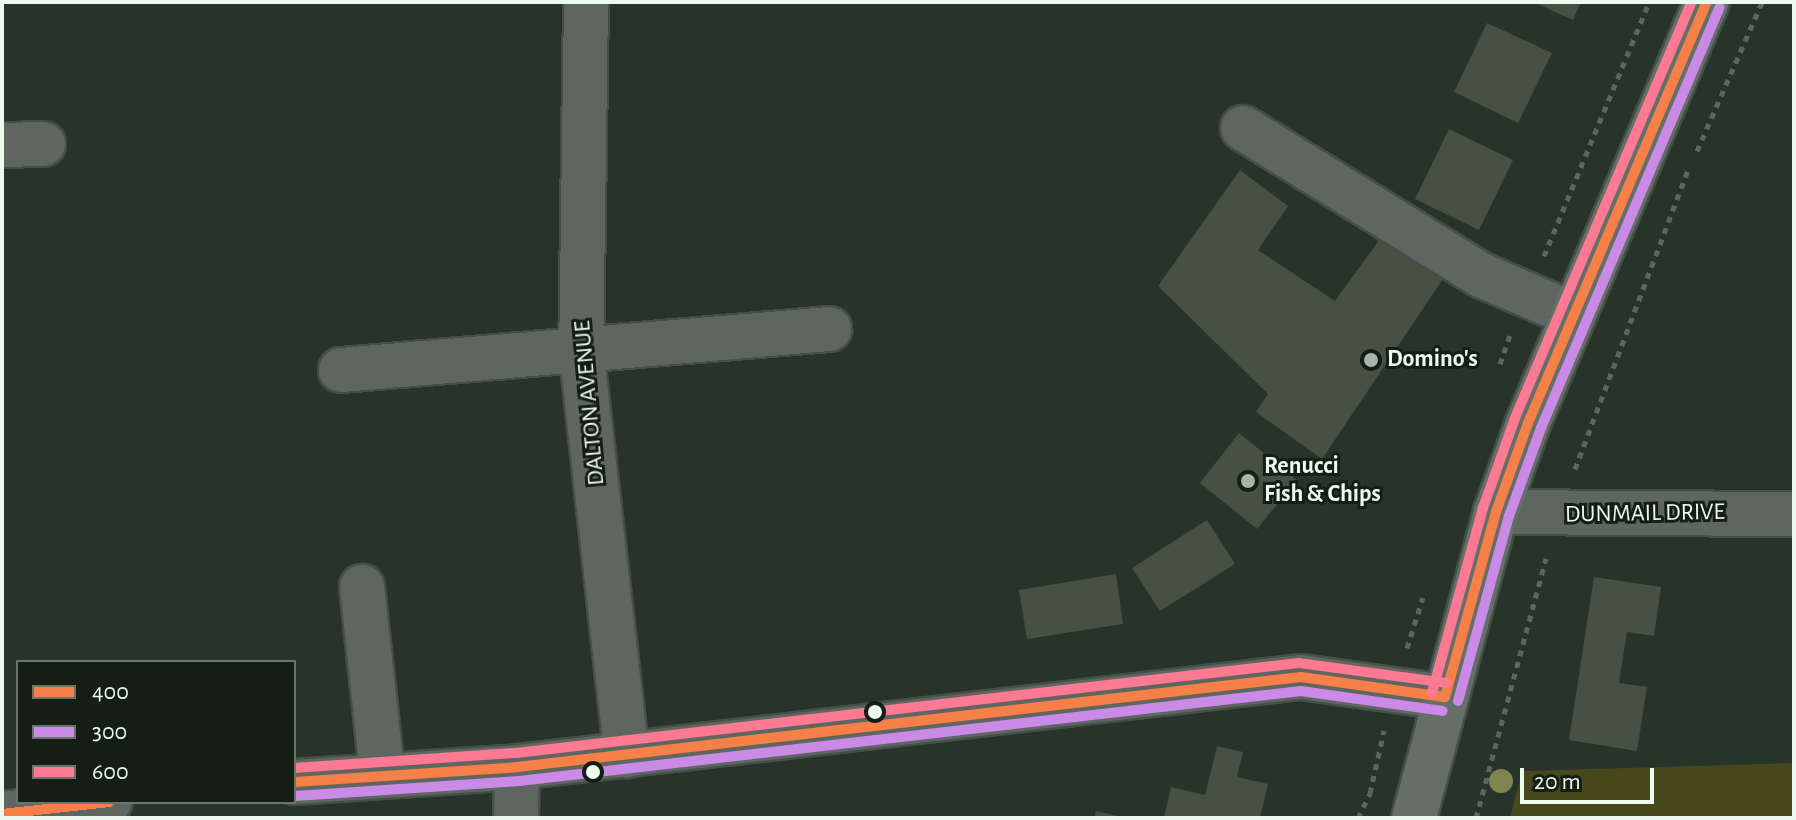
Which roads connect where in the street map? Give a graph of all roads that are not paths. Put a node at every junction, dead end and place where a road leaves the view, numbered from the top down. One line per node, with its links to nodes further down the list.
1 (586, 2): 6 (street, DALTON AVENUE)
2 (1707, 2): 4 (main road)
3 (1243, 128): 4 (street)
4 (1572, 314): 8 (main road)
5 (829, 329): 6 (street)
6 (581, 348): 7 (street); 12 (street, DALTON AVENUE)
7 (341, 370)
8 (1496, 512): 9 (street, DUNMAIL DRIVE); 11 (main road)
9 (1794, 514)
10 (362, 587): 14 (street)
11 (1445, 697): 12 (street); 19 (main road)
12 (627, 755): 13 (street)
13 (517, 767): 14 (street); 18 (street)
14 (382, 772): 15 (street)
15 (296, 782)
16 (91, 804): 17 (street)
17 (2, 814)
18 (516, 818)
19 (1414, 818)

